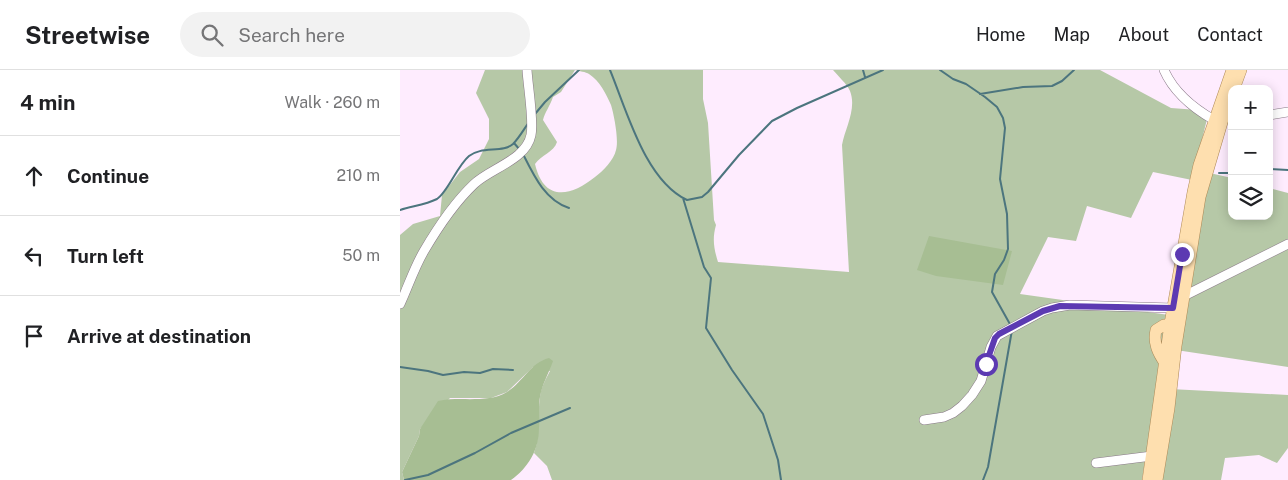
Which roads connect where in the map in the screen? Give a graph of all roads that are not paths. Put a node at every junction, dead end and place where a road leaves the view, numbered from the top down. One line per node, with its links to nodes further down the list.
1 (527, 70): 12 (street)
2 (1164, 70): 9 (street)
3 (1232, 70): 9 (main road)
4 (1241, 70): 5 (main road)
5 (1235, 85)
6 (1228, 106): 9 (main road)
7 (1288, 112): 8 (street)
8 (1273, 114)
9 (1222, 120): 11 (main road); 13 (main road)
10 (1288, 244): 11 (street)
11 (1184, 296): 14 (main road)
12 (400, 304)
13 (1173, 308): 14 (main road); 15 (street)
14 (1174, 325): 16 (main road); 19 (main road)
15 (924, 420)
16 (1152, 456): 17 (street); 18 (main road)
17 (1096, 463)
18 (1148, 480)
19 (1157, 480)

